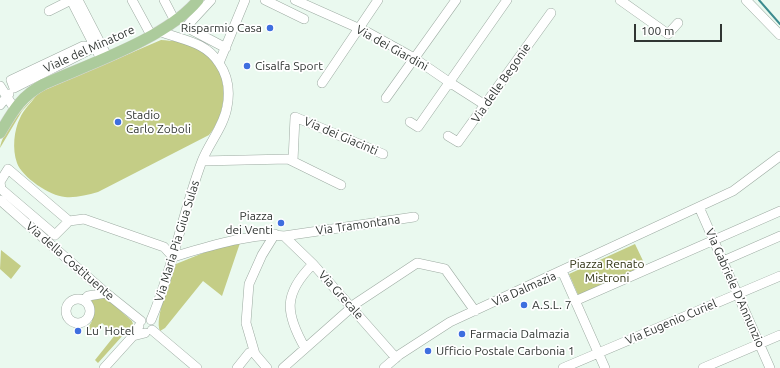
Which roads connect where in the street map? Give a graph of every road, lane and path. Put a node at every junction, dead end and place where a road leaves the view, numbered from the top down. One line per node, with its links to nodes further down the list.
1 (78, 0): 24 (street)
2 (132, 0): 20 (street)
3 (164, 0): 17 (street)
4 (211, 0): 23 (street)
5 (245, 0): 23 (street)
6 (265, 0): 16 (street)
7 (295, 0): 19 (street, Via dei Giardini)
8 (378, 0): 19 (street)
9 (456, 0): 25 (street)
10 (507, 0): 27 (street)
11 (620, 0): 18 (street)
12 (746, 0): 21 (street)
13 (195, 2): 17 (main road, Viale del Minatore)
14 (49, 11): 22 (street)
15 (551, 13): 32 (street, Via delle Begonie)
16 (304, 19)
17 (175, 21): 20 (main road, Viale del Minatore)
18 (678, 23)
19 (358, 28): 25 (street, Via dei Giardini); 28 (street)
20 (155, 33): 24 (main road, Viale del Minatore); 26 (street, Via Maria Pia Giua Sulas)
21 (780, 35)
22 (95, 47): 24 (street); 30 (street)
23 (226, 48): 26 (street)
24 (104, 57): 34 (main road, Viale del Minatore)
25 (414, 58): 27 (street, Via dei Giardini); 31 (street)
26 (219, 63): 41 (street, Via Maria Pia Giua Sulas)
27 (449, 82): 32 (street, Via dei Giardini); 35 (street)
28 (322, 83)
29 (0, 86): 30 (street)
30 (6, 97): 33 (street); 34 (street)
31 (386, 98)
32 (485, 105): 37 (street, Via delle Begonie)
33 (0, 106)
34 (14, 108): 36 (main road, Viale del Minatore)
35 (410, 122)
36 (1, 129)
37 (448, 136)
38 (383, 154): 40 (street, Via dei Giacinti)
39 (780, 156): 44 (street, Via Dalmazia)
40 (291, 160): 41 (street); 42 (street)
41 (202, 161): 53 (street, Via Maria Pia Giua Sulas)
42 (341, 185)
43 (0, 200): 50 (street, Via della Costituente)
44 (700, 207): 52 (street, Via Gabriele D'Annunzio); 56 (street, Via Dalmazia)
45 (780, 211): 52 (street)
46 (414, 217): 49 (street, Via Tramontana)
47 (68, 221): 48 (street); 48 (street); 53 (street)
48 (47, 228): 50 (street)
49 (280, 235): 53 (street); 55 (street, Via Grecale); 74 (street)
50 (40, 236): 58 (street, Via della Costituente)
51 (780, 236): 54 (street)
52 (714, 240): 54 (street, Via Gabriele D'Annunzio); 61 (street)
53 (173, 257): 64 (street, Via Maria Pia Giua Sulas)
54 (723, 261): 59 (street, Via Gabriele D'Annunzio)
55 (313, 264): 62 (street, Via Grecale); 67 (street)
56 (562, 271): 61 (street); 63 (street, Via Dalmazia)
57 (780, 276): 59 (street, Via Eugenio Curiel)
58 (106, 293): 60 (street); 64 (street, Via della Costituente)
59 (737, 294): 66 (street, Via Gabriele D'Annunzio); 69 (street, Via Eugenio Curiel)
60 (84, 300)
61 (575, 301): 69 (street)
62 (353, 306): 63 (street); 67 (street); 70 (street, Via Grecale)
63 (475, 311): 70 (street, Via Dalmazia)
64 (146, 326): 71 (street, Via Maria Pia Giua Sulas); 72 (street, Via della Costituente)
65 (780, 335): 66 (street)
66 (759, 344): 79 (street); 80 (street, Via Gabriele D'Annunzio)
67 (306, 348): 75 (street)
68 (249, 353): 73 (street)
69 (598, 353): 77 (street, Via Eugenio Curiel); 78 (street)
70 (396, 358): 76 (street, Via Dalmazia)
71 (104, 368)
72 (197, 368)
73 (237, 368)
74 (267, 368)
75 (283, 368)
76 (384, 368)
77 (563, 368)
78 (605, 368)
79 (703, 368)
80 (770, 368)

